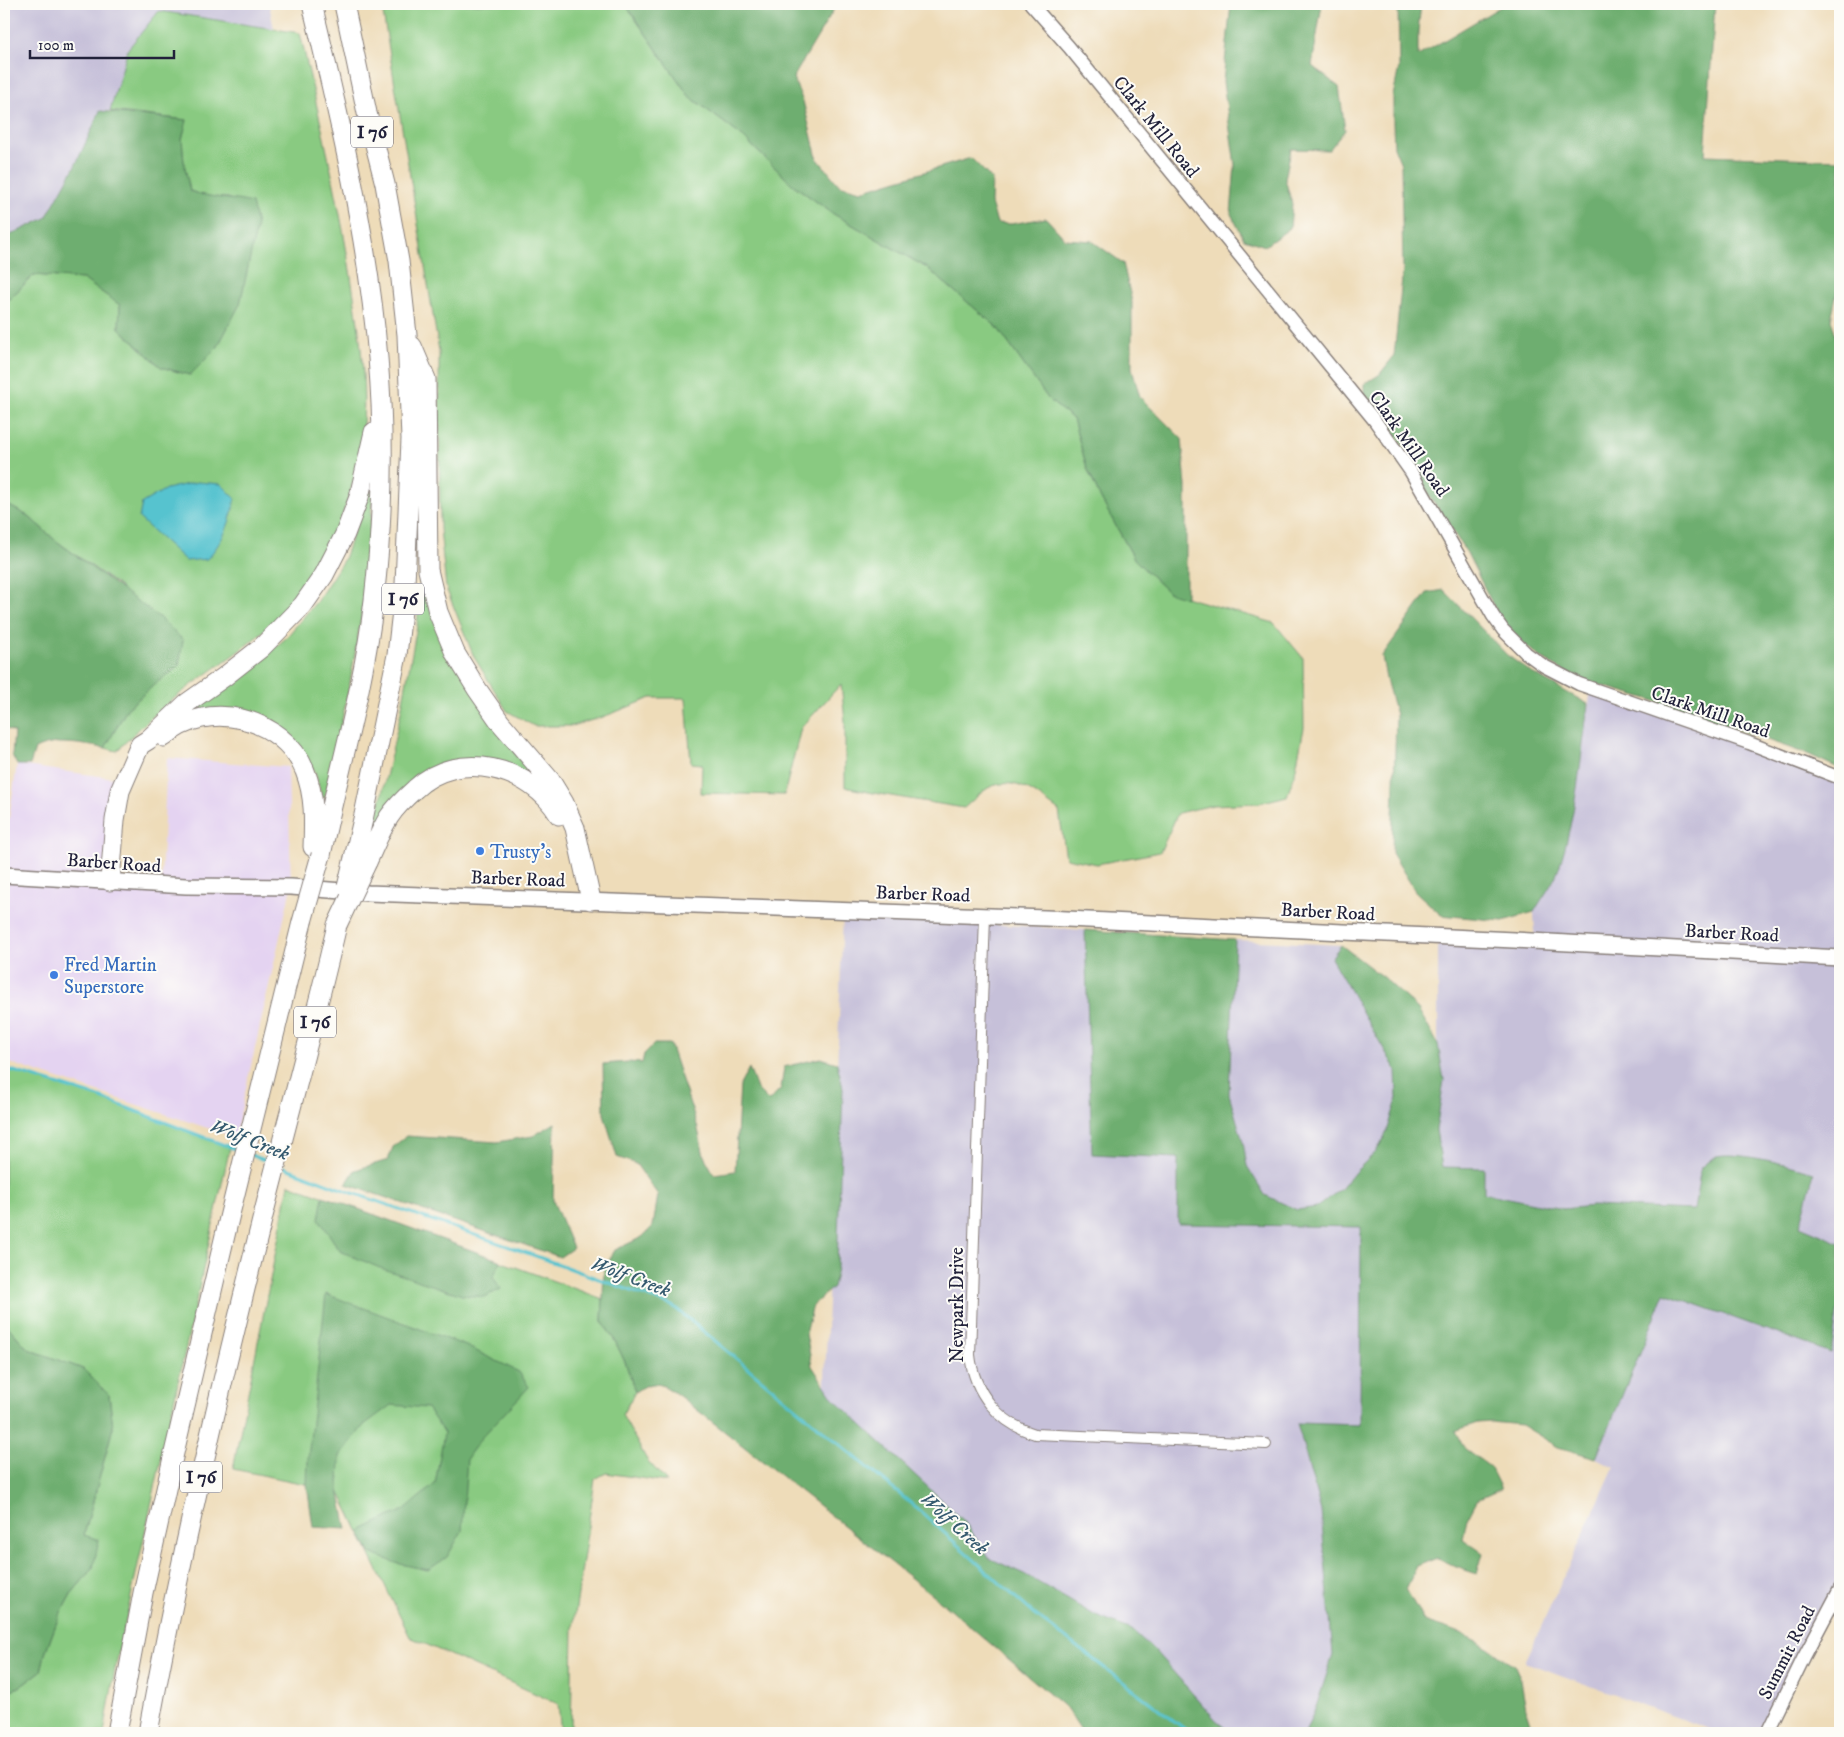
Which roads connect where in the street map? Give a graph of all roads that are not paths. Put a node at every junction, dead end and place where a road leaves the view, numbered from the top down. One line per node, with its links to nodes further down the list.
1 (312, 4): 5 (highway, I 76)
2 (344, 4): 4 (highway, I 76)
3 (1031, 4): 6 (street, Clark Mill Road)
4 (408, 335): 8 (highway, I 76); 11 (highway)
5 (380, 383): 7 (highway, I 76); 10 (highway)
6 (1840, 778)
7 (317, 856): 10 (highway); 16 (highway, I 76, bridge)
8 (360, 860): 11 (highway); 17 (highway, I 76, bridge)
9 (4, 876): 10 (main road, Barber Road)
10 (115, 881): 11 (main road, Barber Road)
11 (585, 900): 12 (main road, Barber Road)
12 (985, 916): 13 (main road, Barber Road); 14 (street, Newpark Drive)
13 (1840, 958)
14 (1266, 1444)
15 (1840, 1589): 18 (street, Summit Road)
16 (117, 1733)
17 (148, 1733)
18 (1767, 1733)

